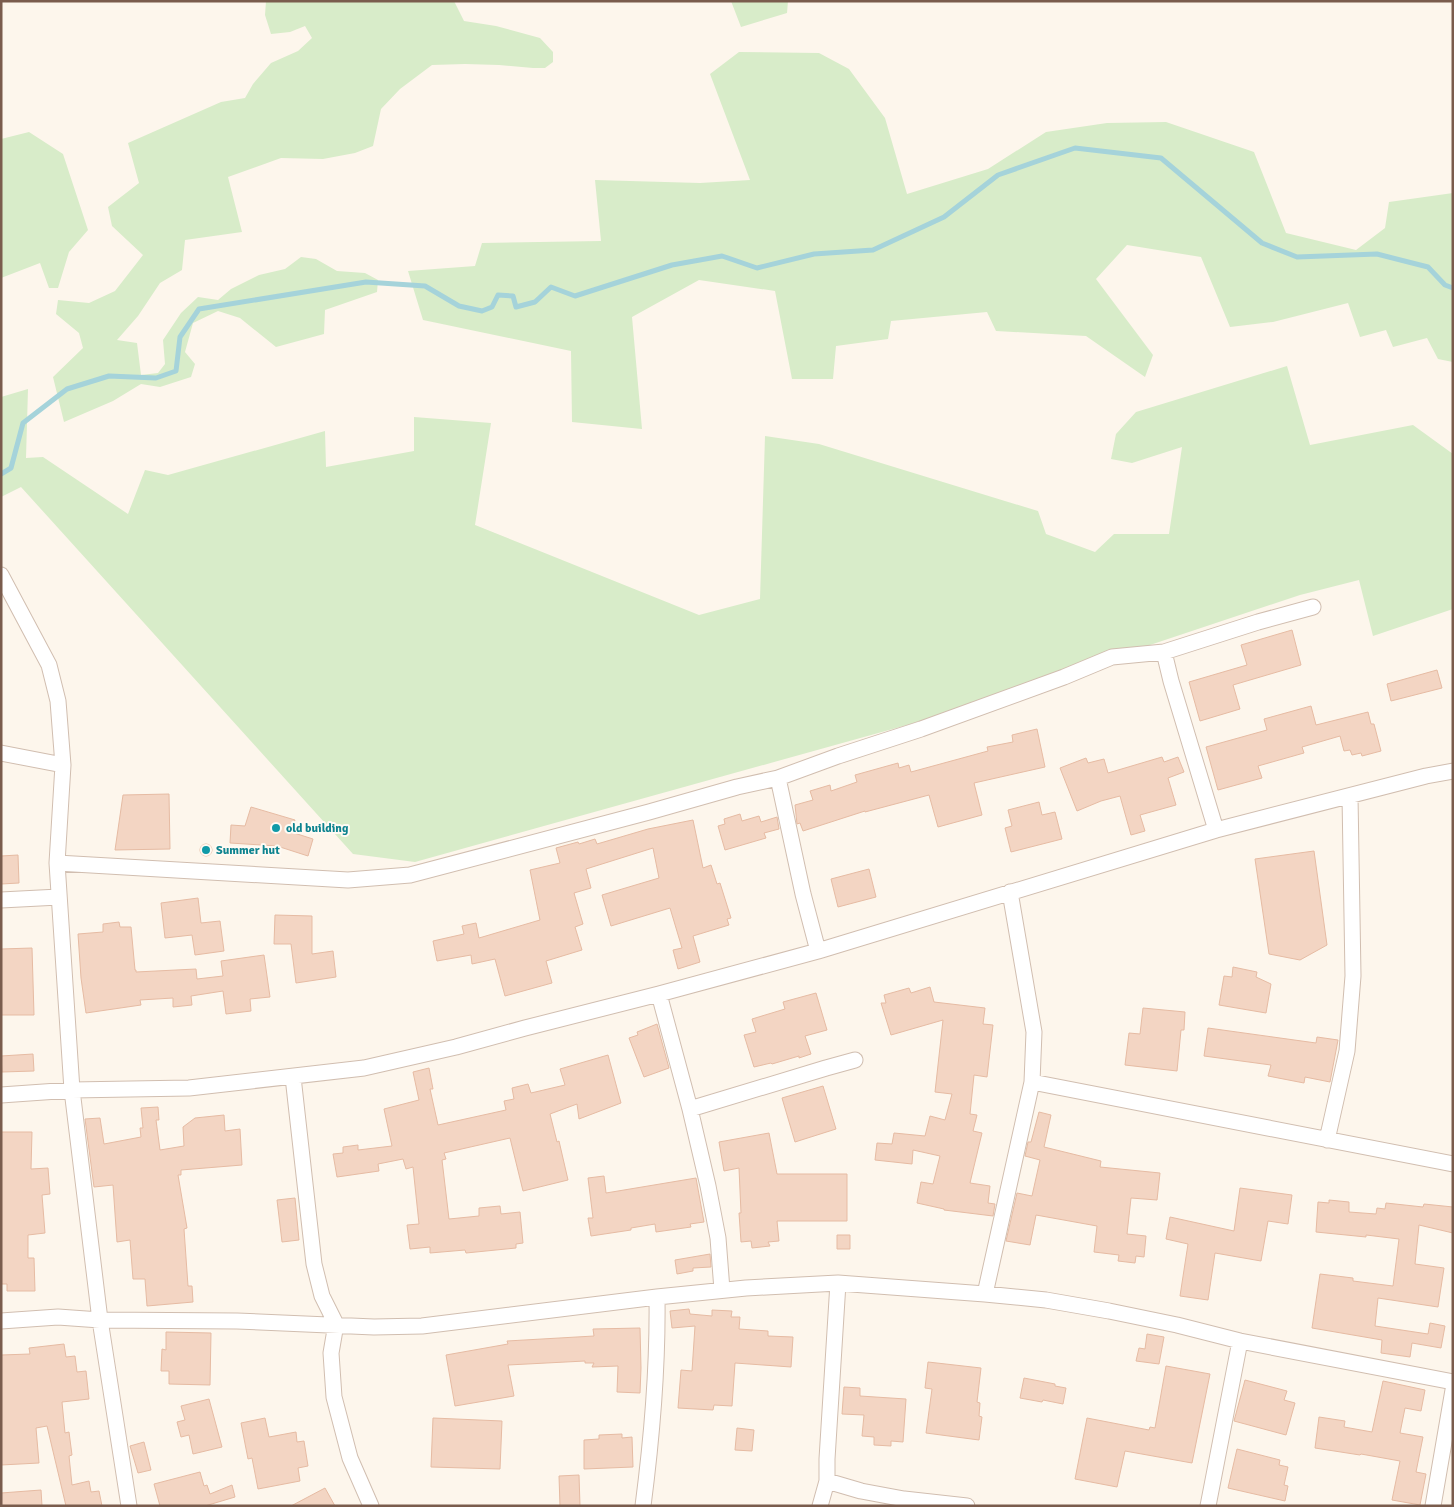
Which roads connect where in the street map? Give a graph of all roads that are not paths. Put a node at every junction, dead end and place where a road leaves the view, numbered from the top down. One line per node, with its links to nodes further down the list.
1 (1, 575): 5 (street)
2 (1313, 607): 3 (street)
3 (1164, 652): 7 (street); 9 (street)
4 (1, 754): 5 (street)
5 (63, 765): 10 (street)
6 (1453, 771): 8 (street)
7 (778, 778): 10 (street); 14 (street)
8 (1350, 796): 9 (street); 22 (street)
9 (1216, 830): 11 (street)
10 (57, 863): 12 (street)
11 (1010, 892): 14 (street); 18 (street)
12 (59, 897): 13 (street); 19 (street)
13 (1, 900)
14 (818, 951): 15 (street)
15 (659, 994): 17 (street); 21 (street)
16 (856, 1060): 21 (street)
17 (293, 1077): 19 (street); 30 (street)
18 (1032, 1082): 22 (street); 26 (street)
19 (72, 1090): 20 (street); 28 (street)
20 (1, 1095)
21 (690, 1109): 25 (street)
22 (1328, 1140): 23 (street)
23 (1453, 1164)
24 (838, 1283): 25 (street); 26 (street); 34 (street)
25 (722, 1290): 27 (street)
26 (985, 1294): 31 (street)
27 (657, 1297): 30 (street); 37 (street)
28 (100, 1320): 29 (street); 30 (street); 35 (street)
29 (1, 1321)
30 (336, 1324): 36 (street)
31 (1240, 1340): 32 (street); 40 (street)
32 (1453, 1382)
33 (1453, 1390): 41 (street)
34 (827, 1481): 38 (street); 39 (street)
35 (129, 1506)
36 (372, 1506)
37 (643, 1506)
38 (820, 1506)
39 (967, 1506)
40 (1208, 1506)
41 (1433, 1506)

